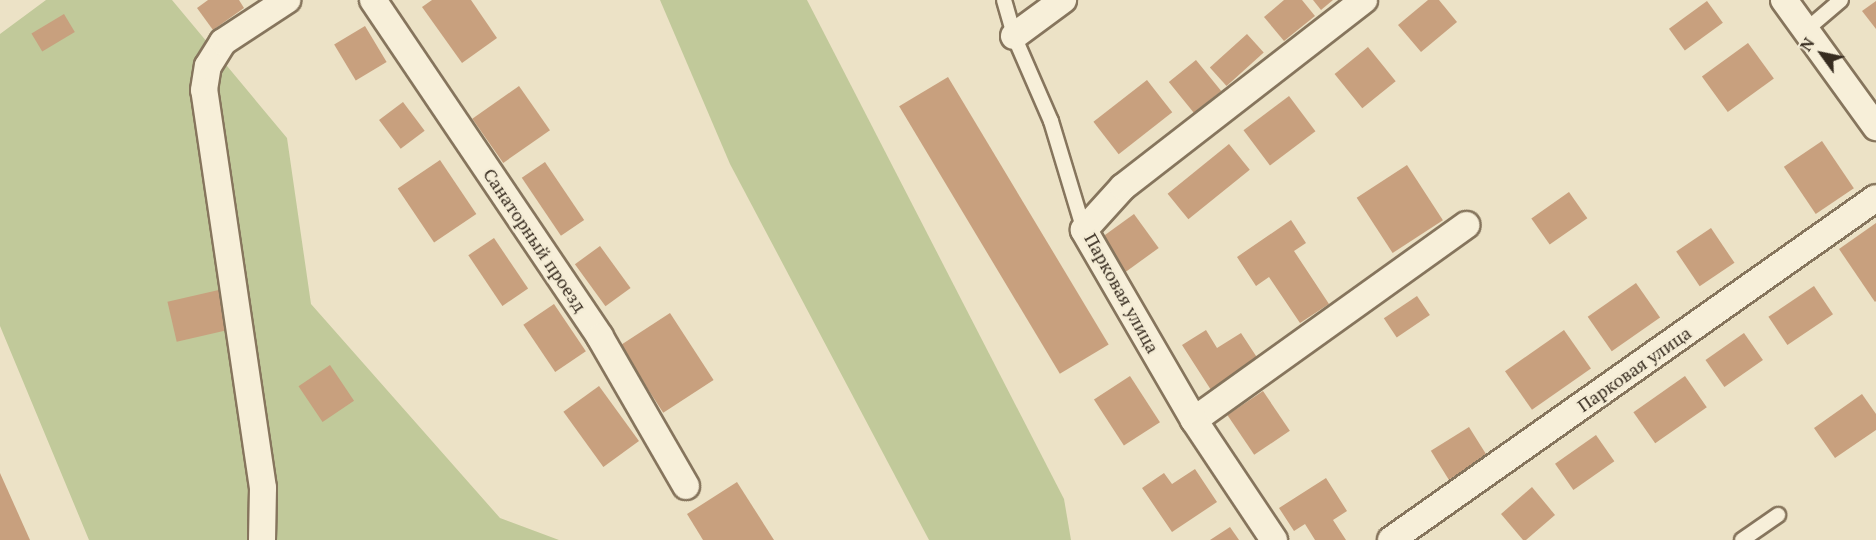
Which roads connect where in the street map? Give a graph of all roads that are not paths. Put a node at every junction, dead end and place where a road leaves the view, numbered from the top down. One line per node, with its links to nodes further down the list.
1 (287, 0): 17 (street)
2 (373, 0): 15 (street, Санаторный проезд)
3 (1004, 0): 9 (lane)
4 (1063, 0): 9 (street)
5 (1364, 0): 13 (street, Парковая улица)
6 (1784, 0): 8 (street)
7 (1841, 0): 8 (lane)
8 (1806, 30): 10 (street)
9 (1014, 36): 13 (lane)
10 (1876, 127)
11 (1876, 198): 19 (street, Парковая улица)
12 (1466, 225): 14 (street)
13 (1084, 230): 14 (street, Парковая улица)
14 (1194, 420): 18 (street, Парковая улица)
15 (686, 486)
16 (1778, 515): 20 (lane)
17 (262, 540)
18 (1274, 540)
19 (1391, 540)
20 (1742, 540)

